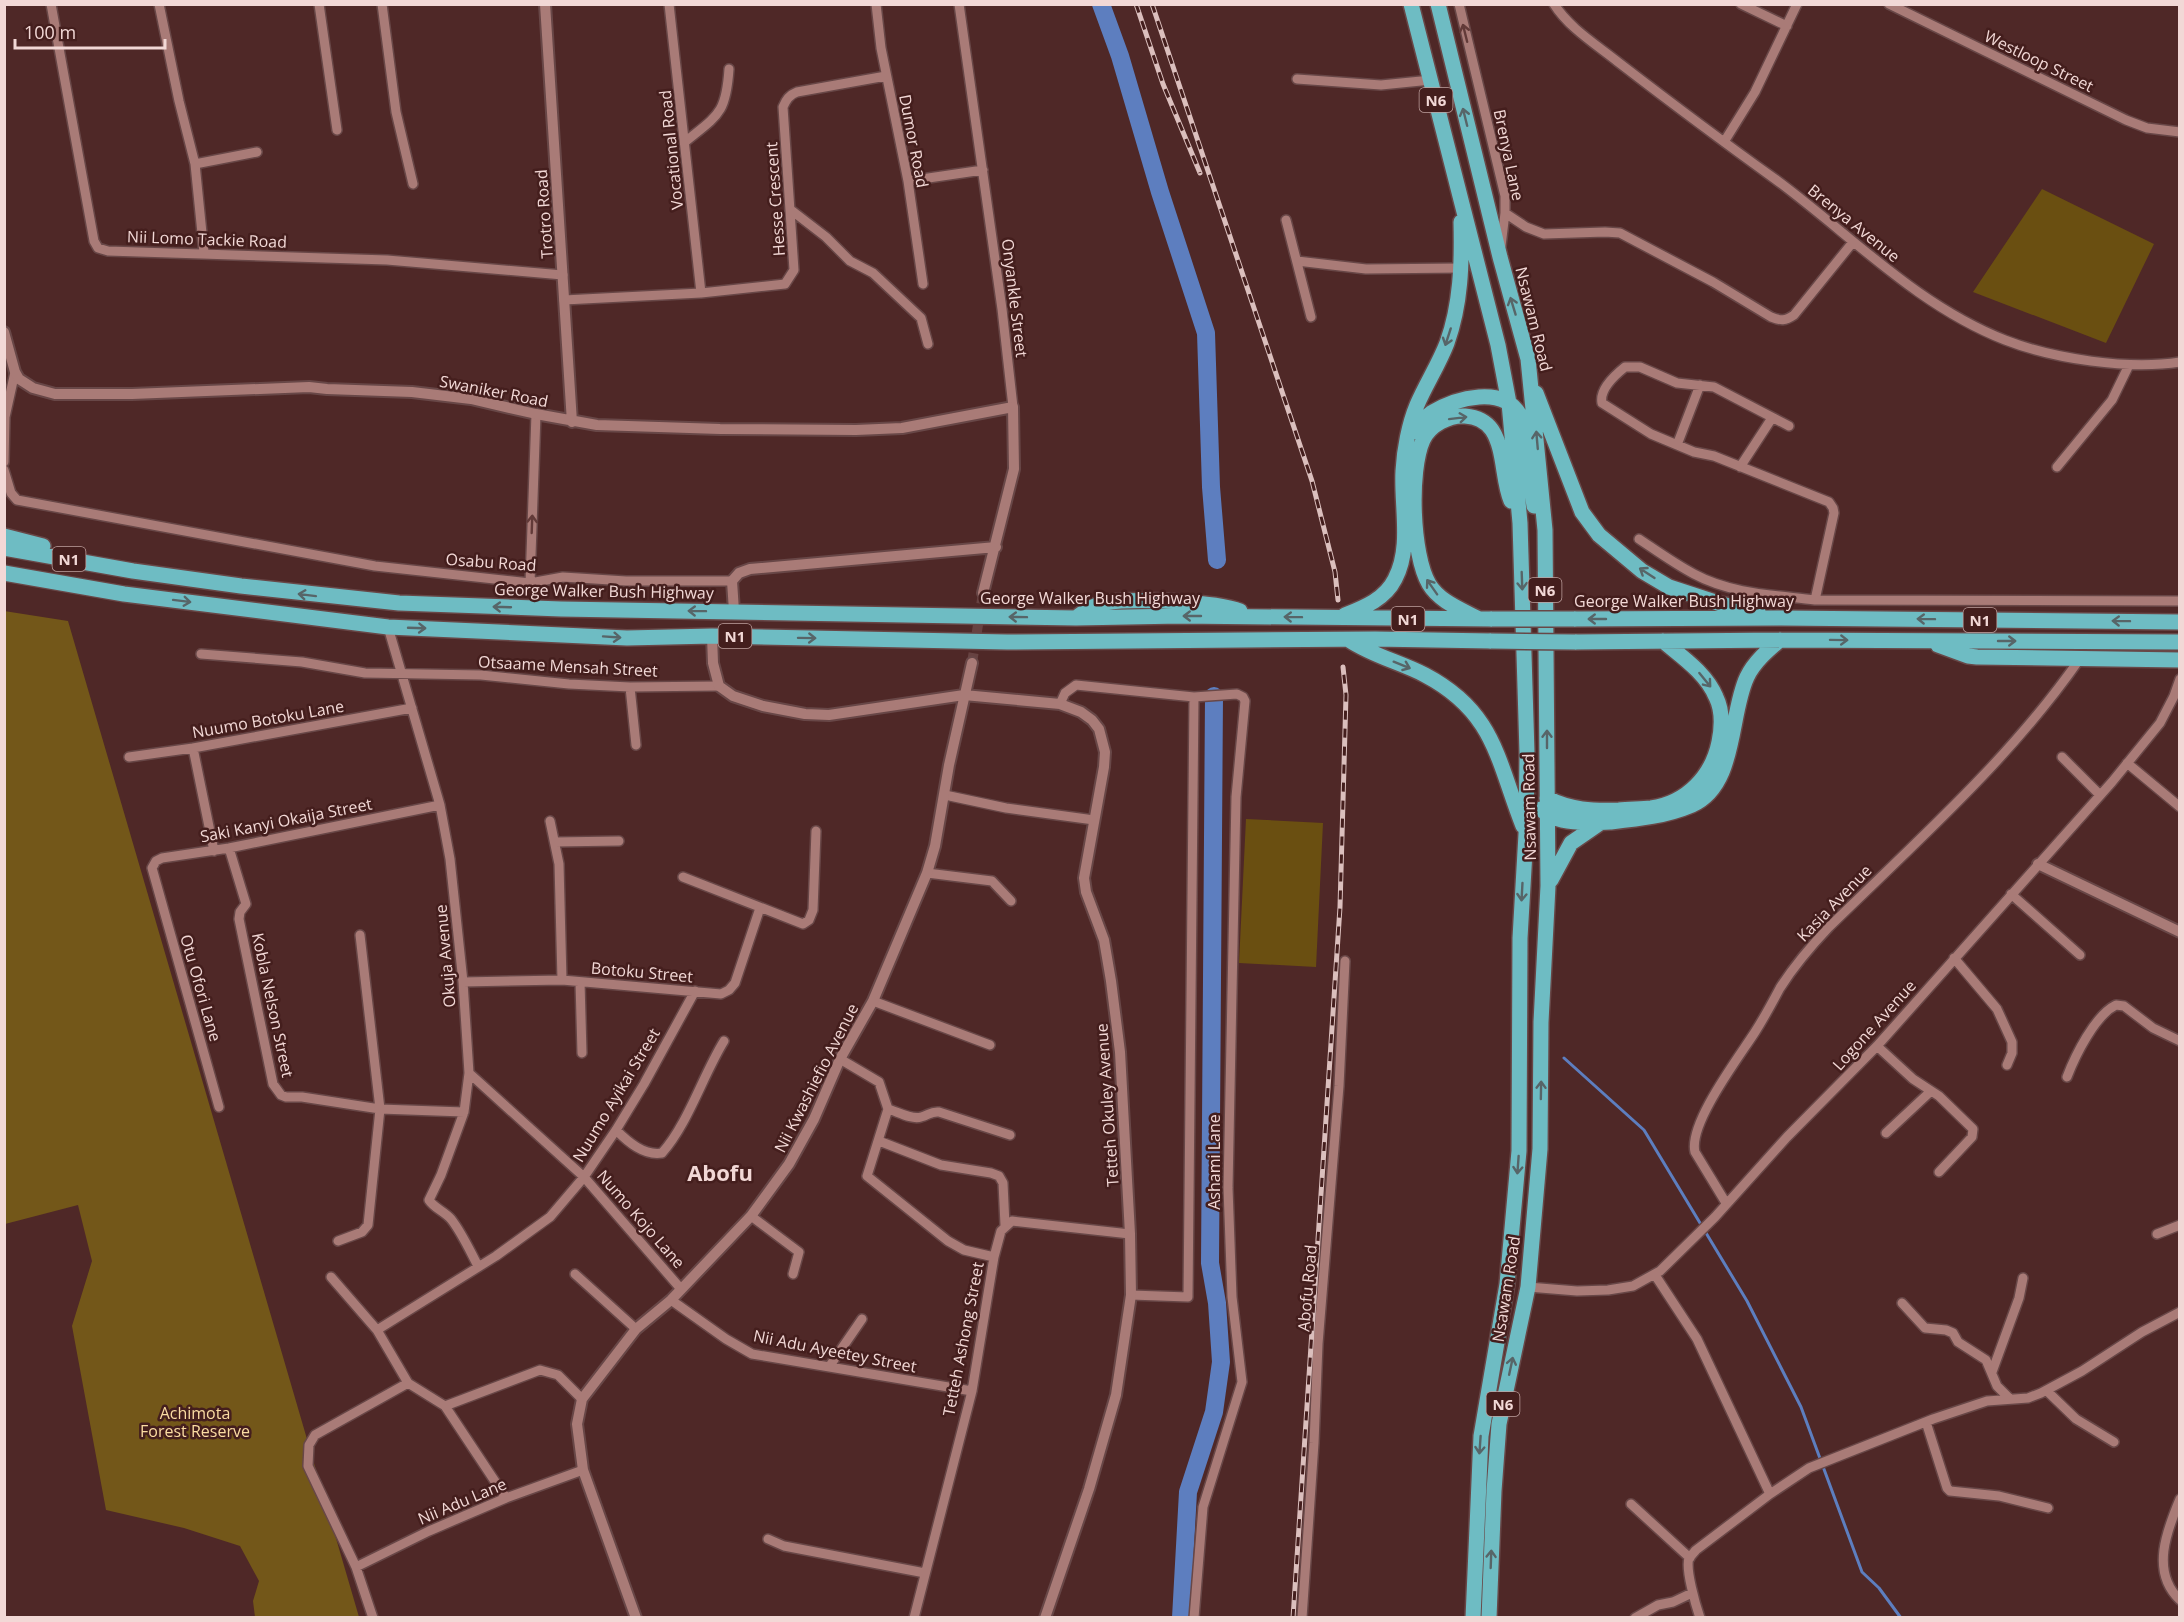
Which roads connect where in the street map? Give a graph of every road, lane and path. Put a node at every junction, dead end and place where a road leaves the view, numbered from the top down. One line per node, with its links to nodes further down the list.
1 (51, 4): 35 (street, Nii Lomo Tackie Road)
2 (159, 4): 26 (street)
3 (319, 4): 21 (street)
4 (382, 4): 29 (street)
5 (545, 4): 39 (street, Trotro Road)
6 (669, 4): 23 (street, Vocational Road)
7 (876, 4): 18 (street, Dumor Road)
8 (959, 4): 27 (street, Onyankle Street)
9 (1411, 4): 20 (highway, Nsawam Road / N6)
10 (1438, 4): 36 (highway, Nsawam Road / N6, one-way to 10)
11 (1459, 4): 32 (street, Brenya Lane, one-way to 11)
12 (1554, 4): 24 (street, Brenya Avenue)
13 (1741, 4): 16 (street)
14 (1797, 4): 16 (street)
15 (1889, 4): 22 (street, Westloop Street)
16 (1787, 26): 24 (street)
17 (729, 69): 23 (street)
18 (886, 76): 28 (street, Dumor Road); 31 (street, Hesse Crescent)
19 (1297, 79): 20 (street)
20 (1431, 80): 30 (highway, Nsawam Road / N6)
21 (337, 130)
22 (2180, 132)
23 (685, 142): 41 (street, Vocational Road)
24 (1724, 142): 34 (street, Brenya Avenue)
25 (257, 152): 26 (street)
26 (195, 164): 35 (street)
27 (983, 170): 28 (street); 52 (street, Onyankle Street)
28 (908, 181): 40 (street, Dumor Road)
29 (413, 184)
30 (1460, 196): 38 (highway); 51 (highway, Nsawam Road / N6)
31 (791, 210): 41 (street, Hesse Crescent); 45 (street)
32 (1505, 213): 34 (street, Brenya Lane); 36 (street)
33 (1286, 220): 37 (street)
34 (1853, 242): 47 (street, Brenya Avenue)
35 (204, 253): 39 (street, Nii Lomo Tackie Road)
36 (1500, 257): 49 (highway, Nsawam Road / N6, one-way to 36)
37 (1297, 261): 38 (street); 43 (street)
38 (1461, 268): 57 (highway, one-way to 57)
39 (562, 275): 42 (street, Trotro Road)
40 (923, 284)
41 (701, 293): 42 (street, Hesse Crescent)
42 (564, 300): 55 (street, Trotro Road)
43 (1311, 317)
44 (4, 332): 48 (street)
45 (928, 344)
46 (2180, 363): 47 (street, Brenya Avenue)
47 (2129, 365): 61 (street)
48 (15, 372): 53 (street, Swaniker Road); 59 (street)
49 (1532, 384): 64 (highway, Nsawam Road / N6, one-way to 49); 80 (highway, one-way to 49)
50 (1700, 385): 54 (street); 58 (street); 58 (street)
51 (1509, 403): 57 (highway); 63 (highway, Nsawam Road / N6); 64 (highway)
52 (1013, 407): 55 (street, Swaniker Road); 67 (street, Onyankle Street)
53 (536, 414): 55 (street, Swaniker Road); 73 (street, one-way to 53)
54 (1772, 418): 56 (street); 60 (street)
55 (572, 422)
56 (1788, 426)
57 (1409, 436): 79 (highway)
58 (1677, 445): 60 (street)
59 (4, 462)
60 (1740, 466): 76 (street)
61 (2057, 467)
62 (4, 470): 73 (street, Osabu Road)
63 (1520, 523): 81 (highway, one-way to 63); 107 (highway, Nsawam Road / N6, one-way to 107)
64 (1545, 530): 110 (highway, Nsawam Road / N6, one-way to 64)
65 (4, 536): 69 (highway)
66 (1639, 539): 76 (street)
67 (996, 547): 71 (street, Osabu Road); 74 (street, Onyankle Street)
68 (4, 548): 69 (highway, George Walker Bush Highway / N1)
69 (133, 571): 78 (highway, George Walker Bush Highway / N1, one-way to 69)
70 (4, 573): 75 (highway, N1)
71 (732, 581): 73 (street, Osabu Road); 78 (street)
72 (4, 583): 75 (highway)
73 (530, 583)
74 (984, 593)
75 (124, 594): 83 (highway, N1, one-way to 83)
76 (1815, 600): 77 (street)
77 (2180, 601)
78 (734, 611): 79 (highway, George Walker Bush Highway / N1, one-way to 78)
79 (1336, 618): 81 (highway, George Walker Bush Highway / N1)
80 (1781, 618): 81 (highway, George Walker Bush Highway / N1, one-way to 81, bridge); 82 (highway, George Walker Bush Highway / N1, one-way to 80)
81 (1486, 619)
82 (2180, 622)
83 (388, 627): 84 (highway, N1, one-way to 84); 94 (street, Okuja Avenue)
84 (712, 636): 85 (highway, N1, one-way to 85); 96 (street)
85 (1349, 640): 87 (highway, N1, bridge); 118 (highway, one-way to 118)
86 (1780, 640): 87 (highway, N1); 88 (highway, N1, one-way to 88); 116 (highway)
87 (1663, 641): 110 (highway, one-way to 110)
88 (1927, 641): 89 (highway, N1, one-way to 89); 91 (highway)
89 (2180, 642)
90 (201, 654): 94 (street, Otsaame Mensah Street)
91 (2079, 660): 92 (highway); 161 (street, Kasia Avenue)
92 (2180, 660)
93 (972, 663): 98 (street, Nii Kwashiefio Avenue)
94 (402, 674): 97 (street, Otsaame Mensah Street); 101 (street, Okuja Avenue)
95 (2180, 679): 106 (street, Logone Avenue)
96 (719, 686): 97 (street, Otsaame Mensah Street); 98 (street, Otsaame Mensah Street)
97 (630, 687): 102 (street)
98 (964, 695): 100 (street, Tetteh Okuley Avenue); 108 (street, Nii Kwashiefio Avenue)
99 (1194, 697): 100 (street); 178 (street); 211 (street, Ashami Lane)
100 (1060, 704): 114 (street, Tetteh Okuley Avenue)
101 (412, 708): 103 (street, Nuumo Botoku Lane); 111 (street, Okuja Avenue)
102 (636, 745)
103 (193, 748): 104 (street, Nuumo Botoku Lane); 122 (street)
104 (129, 757)
105 (2062, 757): 109 (street)
106 (2127, 763): 109 (street, Logone Avenue); 112 (street)
107 (1527, 791): 113 (highway); 118 (highway, Nsawam Road / N6)
108 (945, 795): 114 (street); 124 (street, Nii Kwashiefio Avenue)
109 (2100, 795): 123 (street, Logone Avenue)
110 (1547, 798): 113 (highway, Nsawam Road / N6)
111 (440, 805): 121 (street, Saki Kanyi Okaija Street); 137 (street, Okuja Avenue)
112 (2180, 807)
113 (1548, 816): 116 (highway); 127 (highway, Nsawam Road / N6)
114 (1094, 820): 165 (street, Tetteh Okuley Avenue)
115 (550, 821): 120 (street)
116 (1600, 823): 127 (highway)
117 (816, 831): 130 (street)
118 (1526, 834): 175 (highway, Nsawam Road / N6, one-way to 175)
119 (619, 841): 120 (street)
120 (555, 842): 136 (street)
121 (229, 848): 122 (street, Saki Kanyi Okaija Street); 152 (street, Kobla Nelson Street)
122 (214, 851): 125 (street, Saki Kanyi Okaija Street)
123 (2038, 864): 128 (street, Logone Avenue); 131 (street)
124 (927, 873): 129 (street); 140 (street, Nii Kwashiefio Avenue)
125 (154, 877): 151 (street, Otu Ofori Lane)
126 (683, 877): 130 (street)
127 (1548, 886): 176 (highway, Nsawam Road / N6, one-way to 127)
128 (2011, 894): 133 (street); 134 (street, Logone Avenue)
129 (1011, 901)
130 (760, 908): 139 (street, Botoku Street)
131 (2180, 932)
132 (360, 935): 152 (street)
133 (2080, 955)
134 (1954, 958): 144 (street, Logone Avenue); 147 (street)
135 (1345, 961): 212 (street, Abofu Road)
136 (562, 980): 137 (street, Botoku Street); 138 (street, Botoku Street)
137 (463, 982): 148 (street, Okuja Avenue)
138 (580, 982): 139 (street, Botoku Street); 145 (street)
139 (695, 991): 155 (street, Nuumo Ayikai Street)
140 (873, 1001): 143 (street); 146 (street, Nii Kwashiefio Avenue)
141 (724, 1041): 155 (street)
142 (2180, 1041): 149 (street)
143 (990, 1045)
144 (1877, 1046): 150 (street); 161 (street, Logone Avenue)
145 (582, 1053)
146 (840, 1059): 153 (street); 162 (street, Nii Kwashiefio Avenue)
147 (2007, 1065)
148 (469, 1073): 154 (street, Okuja Avenue); 160 (street, Numo Kojo Lane)
149 (2067, 1077)
150 (1931, 1091): 156 (street); 159 (street)
151 (219, 1107)
152 (380, 1110): 154 (street, Kobla Nelson Street); 167 (street)
153 (888, 1110): 157 (street); 158 (street)
154 (464, 1112): 169 (street, Okuja Avenue)
155 (616, 1130): 160 (street, Nuumo Ayikai Street)
156 (1886, 1133)
157 (1010, 1135)
158 (879, 1141): 163 (street); 168 (street)
159 (1939, 1172)
160 (584, 1177): 169 (street, Nuumo Ayikai Street); 177 (street, Numo Kojo Lane)
161 (1726, 1203): 172 (street, Logone Avenue)
162 (751, 1216): 171 (street); 177 (street, Nii Kwashiefio Avenue)
163 (1005, 1225): 165 (street); 168 (street, Tetteh Ashong Street)
164 (2180, 1225): 166 (street)
165 (1130, 1234): 178 (street, Tetteh Okuley Avenue)
166 (2157, 1234)
167 (338, 1241)
168 (994, 1257): 188 (street, Tetteh Ashong Street)
169 (478, 1266): 184 (street, Nuumo Ayikai Street)
170 (575, 1274): 183 (street)
171 (793, 1274)
172 (1655, 1275): 176 (street, Logone Avenue); 196 (street)
173 (331, 1277): 184 (street)
174 (2023, 1278): 186 (street)
175 (1507, 1284): 176 (highway); 213 (highway, Nsawam Road / N6, one-way to 213)
176 (1528, 1287): 214 (highway, Nsawam Road / N6, one-way to 176)
177 (681, 1289): 179 (street, Nii Kwashiefio Avenue)
178 (1131, 1295): 210 (street, Tetteh Okuley Avenue)
179 (671, 1300): 183 (street, Nii Kwashiefio Avenue); 185 (street, Nii Adu Ayeetey Street)
180 (1902, 1303): 186 (street)
181 (2180, 1312): 189 (street)
182 (862, 1319): 185 (street)
183 (636, 1329): 190 (street, Nii Kwashiefio Avenue)
184 (377, 1330): 187 (street)
185 (829, 1367): 188 (street, Nii Adu Ayeetey Street)
186 (1992, 1373): 191 (street)
187 (408, 1383): 192 (street); 203 (street)
188 (972, 1391): 204 (street, Tetteh Ashong Street)
189 (2047, 1391): 191 (street); 194 (street)
190 (582, 1399): 192 (street); 195 (street, Nii Kwashiefio Avenue)
191 (2010, 1399): 193 (street)
192 (445, 1406): 197 (street)
193 (1926, 1422): 196 (street); 200 (street)
194 (2114, 1442)
195 (583, 1470): 197 (street, Nii Adu Lane); 208 (street, Nii Kwashiefio Avenue)
196 (1770, 1494): 202 (street)
197 (507, 1498): 203 (street, Nii Adu Lane)
198 (2180, 1499): 206 (street)
199 (1631, 1504): 202 (street)
200 (2048, 1508)
201 (768, 1539): 204 (street)
202 (1690, 1558): 205 (street)
203 (356, 1567): 207 (street)
204 (925, 1573): 209 (street, Tetteh Ashong Street)
205 (1692, 1593): 215 (street); 216 (street)
206 (2180, 1600)
207 (373, 1617)
208 (636, 1617)
209 (914, 1617)
210 (1045, 1617)
211 (1194, 1617)
212 (1302, 1617)
213 (1473, 1617)
214 (1489, 1617)
215 (1635, 1617)
216 (1700, 1617)

